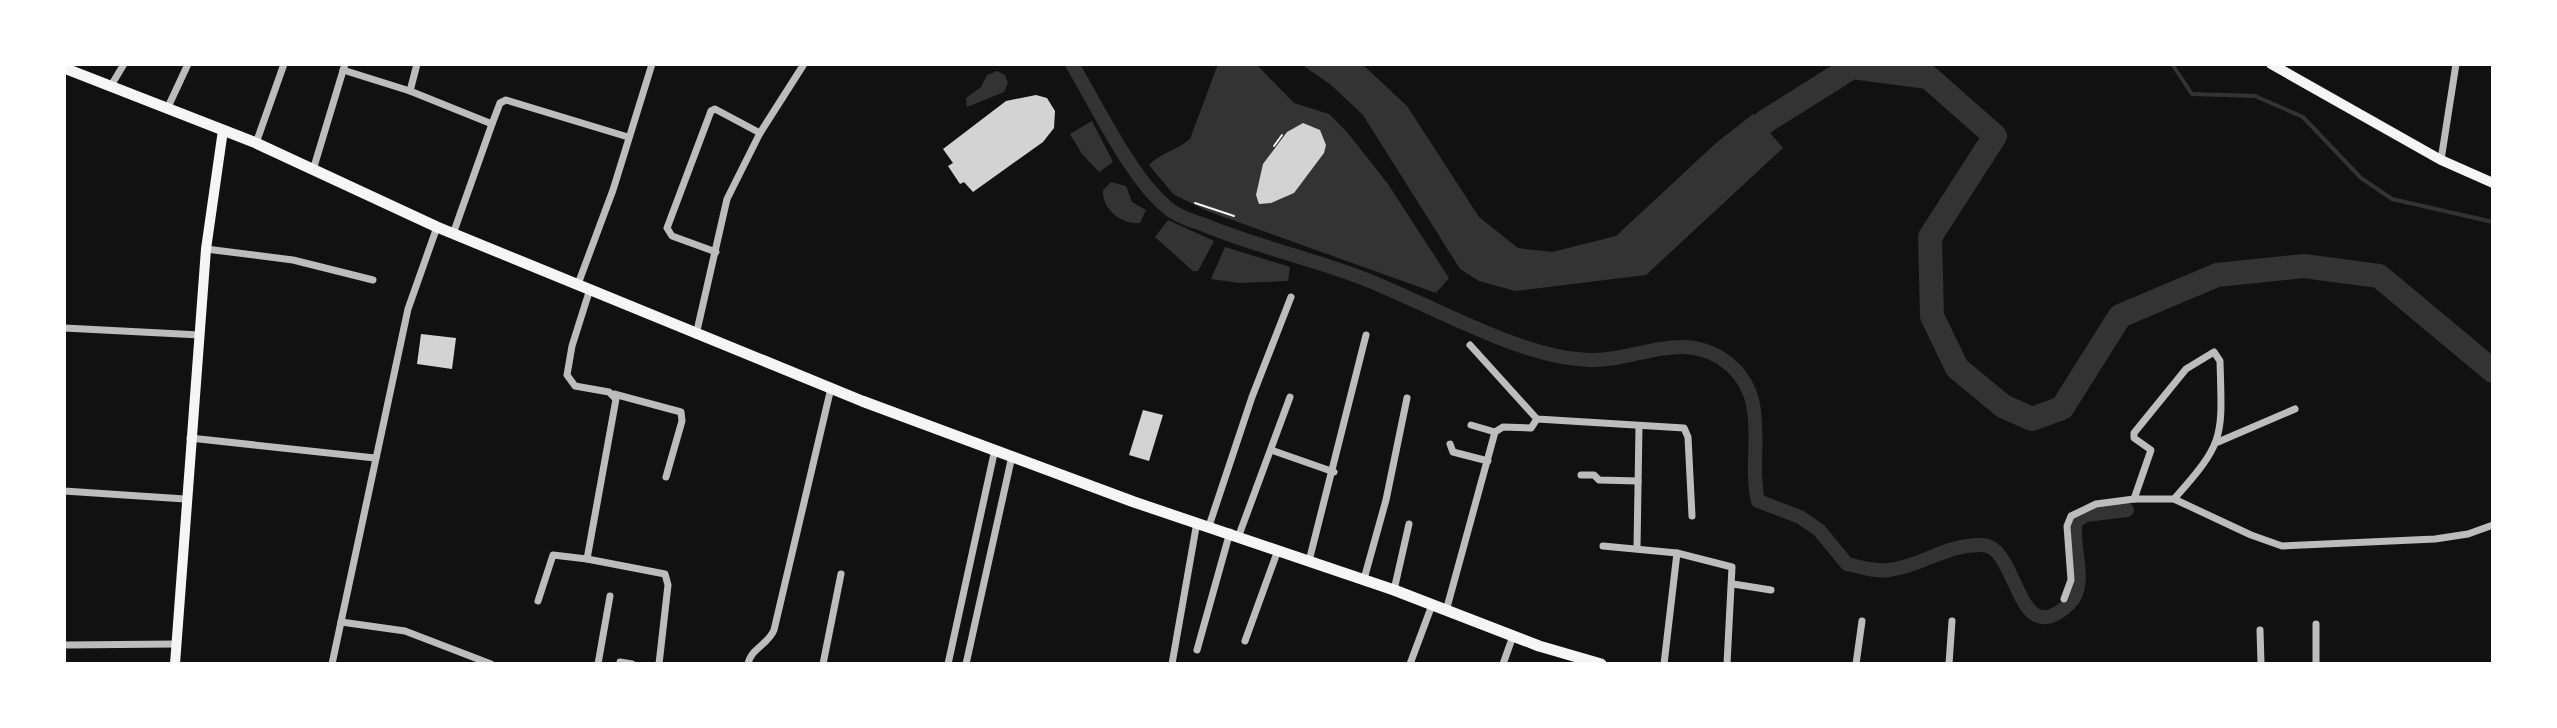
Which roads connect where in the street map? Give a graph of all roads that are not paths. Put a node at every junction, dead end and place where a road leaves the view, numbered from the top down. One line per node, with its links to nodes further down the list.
1 (124, 64): 11 (street)
2 (188, 64): 13 (street)
3 (284, 64): 18 (street)
4 (417, 64): 12 (street)
5 (652, 64): 17 (street)
6 (804, 64): 16 (street)
7 (2271, 64): 19 (main road)
8 (2456, 64): 19 (street)
9 (344, 67): 12 (street); 20 (street)
10 (64, 68): 11 (main road)
11 (112, 84): 13 (main road)
12 (410, 91): 14 (street)
13 (168, 107): 15 (main road)
14 (492, 124): 17 (street); 23 (street)
15 (223, 130): 18 (main road); 24 (main road)
16 (760, 133): 25 (street); 25 (street)
17 (628, 137): 27 (street)
18 (256, 143): 20 (main road)
19 (2441, 160): 21 (main road)
20 (313, 170): 22 (main road)
21 (2493, 183)
22 (437, 227): 23 (main road); 50 (street)
23 (453, 234): 27 (main road)
24 (206, 249): 26 (street); 31 (main road)
25 (716, 252): 32 (street)
26 (373, 280)
27 (578, 284): 28 (main road)
28 (590, 289): 32 (main road); 36 (street)
29 (1291, 297): 64 (street)
30 (64, 328): 31 (street)
31 (200, 335): 44 (main road)
32 (696, 335): 35 (main road)
33 (1366, 335): 52 (street)
34 (1470, 345): 40 (street)
35 (831, 388): 47 (main road); 101 (street)
36 (614, 394): 54 (street); 70 (street)
37 (1290, 397): 48 (street)
38 (1407, 398): 73 (street)
39 (2295, 409): 45 (street)
40 (1537, 419): 42 (street); 43 (street)
41 (1471, 425): 43 (street)
42 (1639, 426): 55 (street); 60 (street)
43 (1495, 432): 51 (street)
44 (190, 438): 50 (street); 57 (main road)
45 (2218, 442): 58 (street); 59 (street)
46 (1450, 444): 51 (street)
47 (995, 449): 49 (main road); 82 (street)
48 (1271, 450): 52 (street); 65 (street)
49 (1012, 456): 61 (main road); 86 (street)
50 (375, 458): 85 (street)
51 (1488, 461): 81 (street)
52 (1334, 472): 71 (street)
53 (1581, 475): 55 (street)
54 (666, 477)
55 (1638, 481): 67 (street)
56 (64, 491): 57 (street)
57 (185, 499): 91 (main road)
58 (2134, 499): 59 (street); 78 (street)
59 (2174, 499): 63 (street)
60 (1692, 516)
61 (1197, 522): 64 (main road); 105 (street)
62 (1409, 524): 75 (street)
63 (2493, 525)
64 (1209, 526): 65 (main road)
65 (1234, 534): 68 (main road); 93 (street)
66 (1603, 546): 67 (street)
67 (1637, 547): 69 (street)
68 (1278, 550): 71 (main road); 90 (street)
69 (1677, 553): 74 (street); 109 (street)
70 (587, 559): 79 (street); 100 (street)
71 (1309, 561): 73 (main road)
72 (841, 574): 102 (street)
73 (1364, 579): 75 (main road)
74 (1733, 584): 76 (street); 110 (street)
75 (1394, 590): 80 (main road)
76 (1771, 590)
77 (610, 596): 98 (street)
78 (2064, 599)
79 (538, 601)
80 (1432, 605): 81 (main road); 106 (street)
81 (1446, 611): 89 (main road)
82 (958, 618): 86 (street); 103 (street)
83 (1862, 621): 111 (street)
84 (1952, 621): 112 (street)
85 (341, 622): 96 (street); 97 (street)
86 (975, 623): 104 (street)
87 (2316, 624): 114 (street)
88 (2260, 630): 113 (street)
89 (1513, 636): 107 (street); 108 (main road)
90 (1245, 641)
91 (176, 644): 92 (street); 95 (main road)
92 (64, 645)
93 (1197, 650)
94 (620, 662): 99 (street)
95 (175, 664)
96 (332, 664)
97 (491, 664)
98 (598, 664)
99 (632, 664)
100 (659, 664)
101 (748, 664)
102 (823, 664)
103 (948, 664)
104 (966, 664)
105 (1172, 664)
106 (1410, 664)
107 (1503, 664)
108 (1601, 664)
109 (1664, 664)
110 (1727, 664)
111 (1856, 664)
112 (1949, 664)
113 (2261, 664)
114 (2316, 664)

